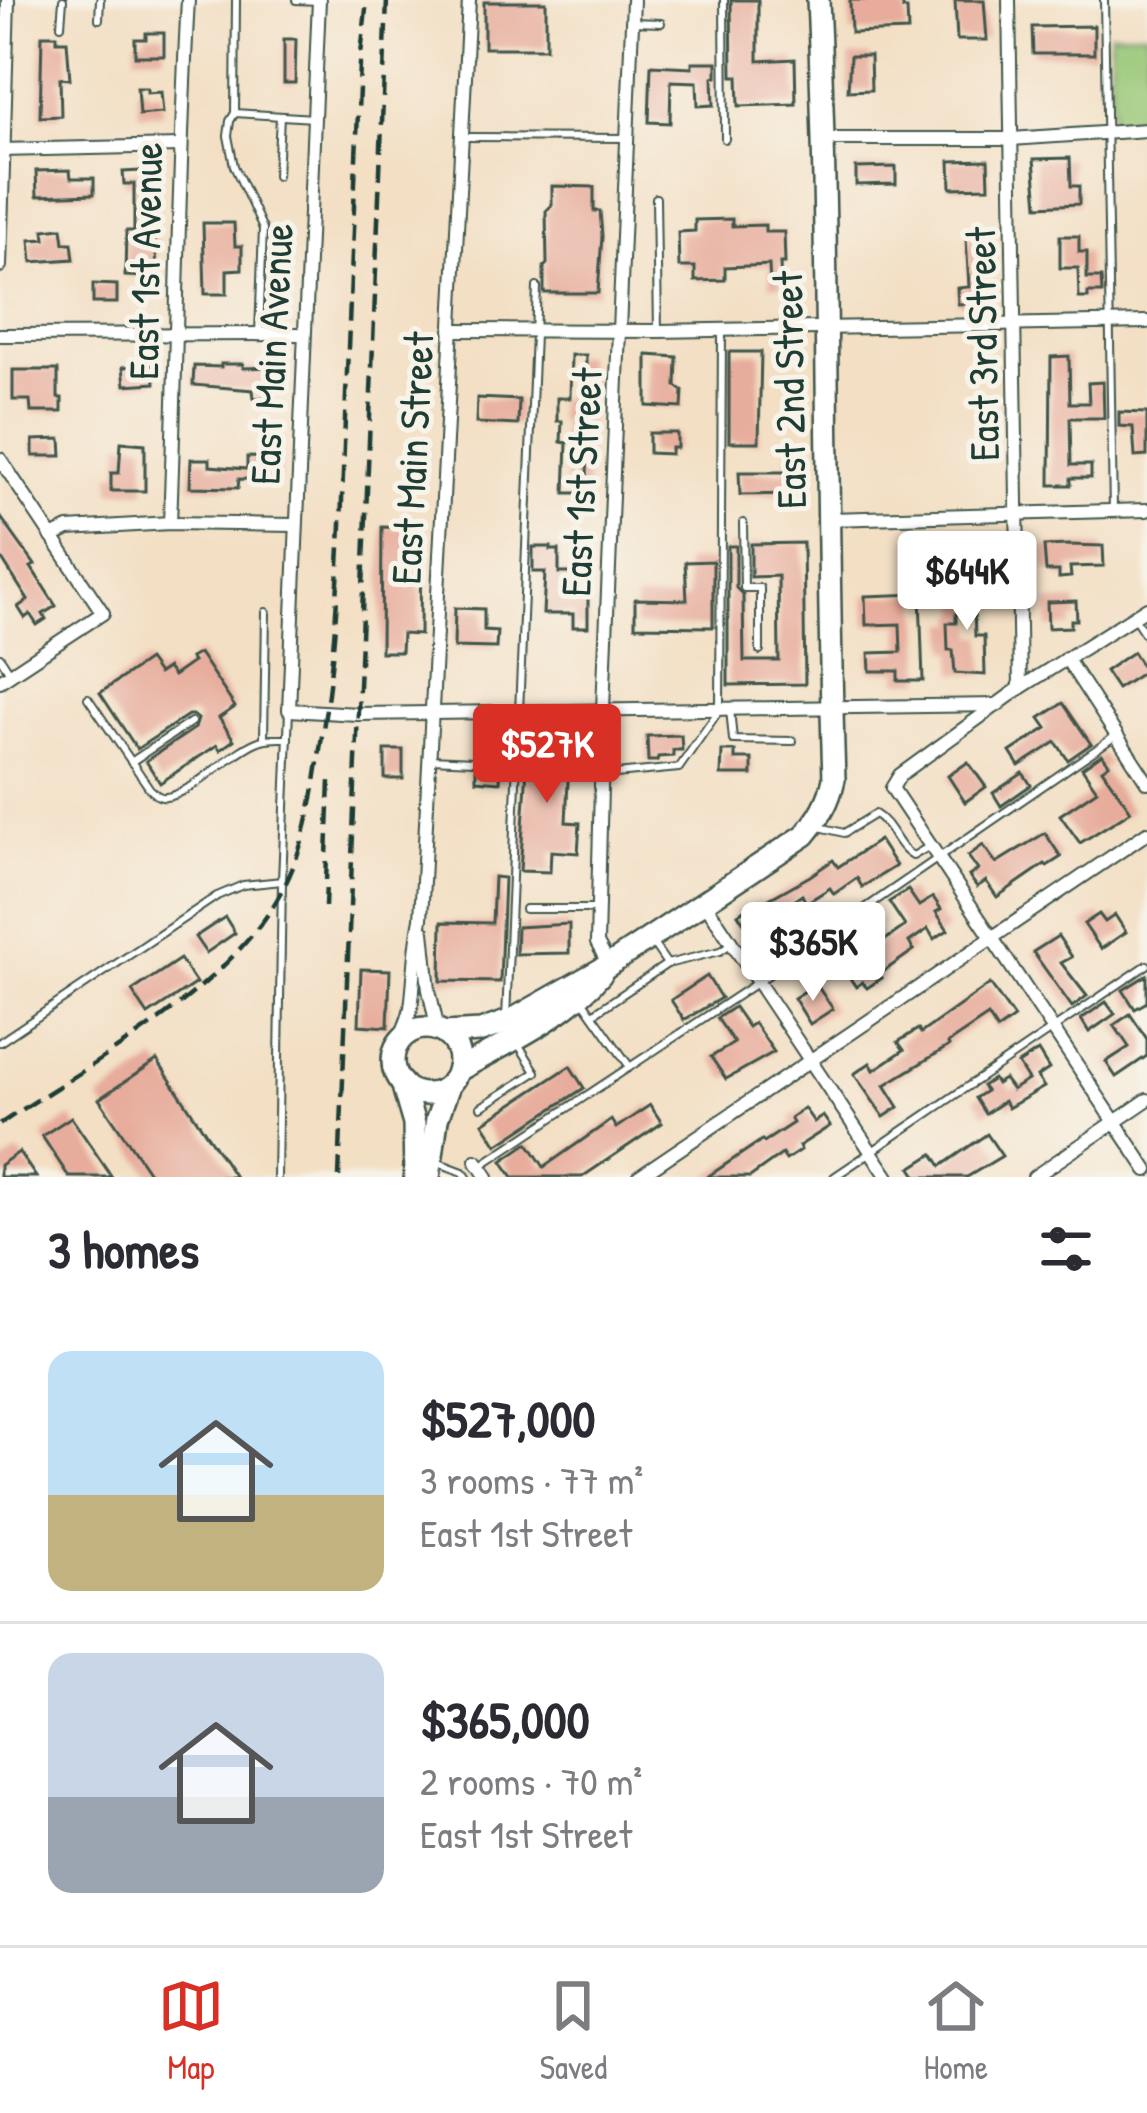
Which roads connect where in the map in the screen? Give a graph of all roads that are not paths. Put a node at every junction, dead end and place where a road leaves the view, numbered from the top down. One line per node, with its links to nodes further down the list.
1 (8, 0): 29 (street)
2 (63, 0): 17 (lane)
3 (100, 0): 14 (lane)
4 (188, 0): 28 (street, East 1st Avenue)
5 (236, 0): 18 (lane)
6 (296, 0): 7 (lane)
7 (319, 0): 20 (street, East Main Avenue)
8 (469, 0): 23 (street, East Main Street)
9 (633, 0): 15 (street, East 1st Street)
10 (724, 0): 25 (lane)
11 (818, 0): 26 (main road, East 2nd Street)
12 (1009, 0): 27 (street, East 3rd Street)
13 (1104, 0): 22 (lane)
14 (99, 19)
15 (632, 22): 16 (lane); 24 (street, East 1st Street)
16 (662, 23)
17 (61, 25)
18 (235, 113): 19 (lane); 44 (lane)
19 (280, 116): 20 (lane); 30 (lane)
20 (314, 118): 45 (street, East Main Avenue)
21 (1147, 130): 22 (street)
22 (1106, 133): 27 (street); 34 (lane)
23 (461, 137): 24 (lane); 38 (street, East Main Street)
24 (628, 138): 42 (street, East 1st Street)
25 (725, 139)
26 (824, 139): 27 (street); 37 (main road, East 2nd Street)
27 (1011, 139): 36 (street, East 3rd Street)
28 (180, 146): 29 (street); 43 (street, East 1st Avenue)
29 (1, 150): 32 (street)
30 (277, 176)
31 (656, 198): 41 (lane)
32 (0, 266)
33 (538, 287): 40 (lane)
34 (1109, 322): 35 (street); 36 (street); 49 (lane)
35 (1147, 322)
36 (1014, 323): 37 (street); 50 (street, East 3rd Street)
37 (825, 329): 39 (street); 51 (main road, East 2nd Street)
38 (451, 330): 40 (street); 72 (street, East Main Street)
39 (722, 330): 41 (street); 68 (lane)
40 (536, 331): 42 (street); 71 (lane)
41 (658, 331): 42 (street)
42 (621, 332): 67 (street, East 1st Street)
43 (178, 333): 44 (street); 46 (street); 52 (street, East 1st Avenue)
44 (259, 334): 45 (street)
45 (304, 334): 54 (street, East Main Avenue)
46 (0, 335)
47 (0, 460): 55 (street)
48 (1147, 510): 49 (street)
49 (1113, 511): 50 (street)
50 (1019, 513): 51 (street); 64 (street, East 3rd Street)
51 (830, 519): 69 (main road, East 2nd Street)
52 (170, 523): 54 (street); 55 (street)
53 (743, 523): 60 (lane)
54 (296, 525): 70 (street, East Main Avenue)
55 (52, 537): 63 (street)
56 (1147, 608): 58 (street)
57 (266, 612): 75 (lane)
58 (1133, 616): 59 (lane); 62 (street)
59 (1147, 638)
60 (760, 651)
61 (0, 657): 63 (lane)
62 (1066, 658): 64 (street); 74 (street)
63 (6, 678)
64 (1020, 688): 66 (street)
65 (88, 698): 80 (lane)
66 (998, 705): 69 (street); 85 (street)
67 (603, 709): 68 (street); 71 (street); 81 (street, East 1st Street)
68 (725, 709): 69 (street); 77 (lane); 81 (lane)
69 (832, 709): 83 (main road, East 2nd Street)
70 (289, 710): 72 (street); 76 (lane)
71 (519, 711): 72 (street); 101 (lane)
72 (433, 712): 78 (street, East Main Street)
73 (191, 722): 80 (lane)
74 (1117, 735): 82 (street); 86 (lane)
75 (264, 738): 76 (lane); 80 (lane)
76 (288, 738): 87 (lane)
77 (793, 741)
78 (431, 759): 79 (lane); 91 (street, East Main Street)
79 (474, 761)
80 (131, 762)
81 (602, 776): 90 (street, East 1st Street)
82 (1147, 782)
83 (813, 826): 85 (lane); 88 (main road)
84 (1147, 833): 92 (street)
85 (931, 845): 86 (street)
86 (940, 859): 92 (street); 98 (lane)
87 (282, 881): 103 (lane); 116 (lane)
88 (705, 903): 93 (main road); 94 (street)
89 (525, 909): 90 (lane)
90 (598, 909): 95 (street, East 1st Street)
91 (421, 919): 102 (street, East Main Street); 104 (street, East Main Street)
92 (993, 938): 100 (street); 105 (street)
93 (650, 939): 95 (main road); 96 (lane)
94 (732, 943): 96 (lane); 98 (street)
95 (609, 964): 99 (main road); 101 (main road)
96 (668, 964): 99 (lane)
97 (1147, 965): 100 (lane)
98 (758, 982): 105 (street); 106 (lane)
99 (586, 1006): 101 (main road); 106 (lane)
100 (1053, 1029): 111 (street); 112 (lane)
101 (511, 1030): 102 (main road); 107 (main road); 110 (lane)
102 (441, 1032): 104 (main road); 107 (main road)
103 (0, 1042)
104 (396, 1048): 108 (main road)
105 (810, 1060): 112 (street); 118 (street)
106 (630, 1067): 113 (lane)
107 (453, 1078): 108 (main road); 115 (main road)
108 (401, 1083): 115 (main road)
109 (1147, 1100): 111 (street)
110 (481, 1107)
111 (1115, 1122): 114 (street); 121 (street)
112 (872, 1152): 119 (lane); 120 (street)
113 (481, 1168)
114 (1147, 1170)
115 (425, 1171): 117 (lane)
116 (277, 1177)
117 (467, 1177)
118 (638, 1177)
119 (834, 1177)
120 (888, 1177)
121 (1034, 1177)

